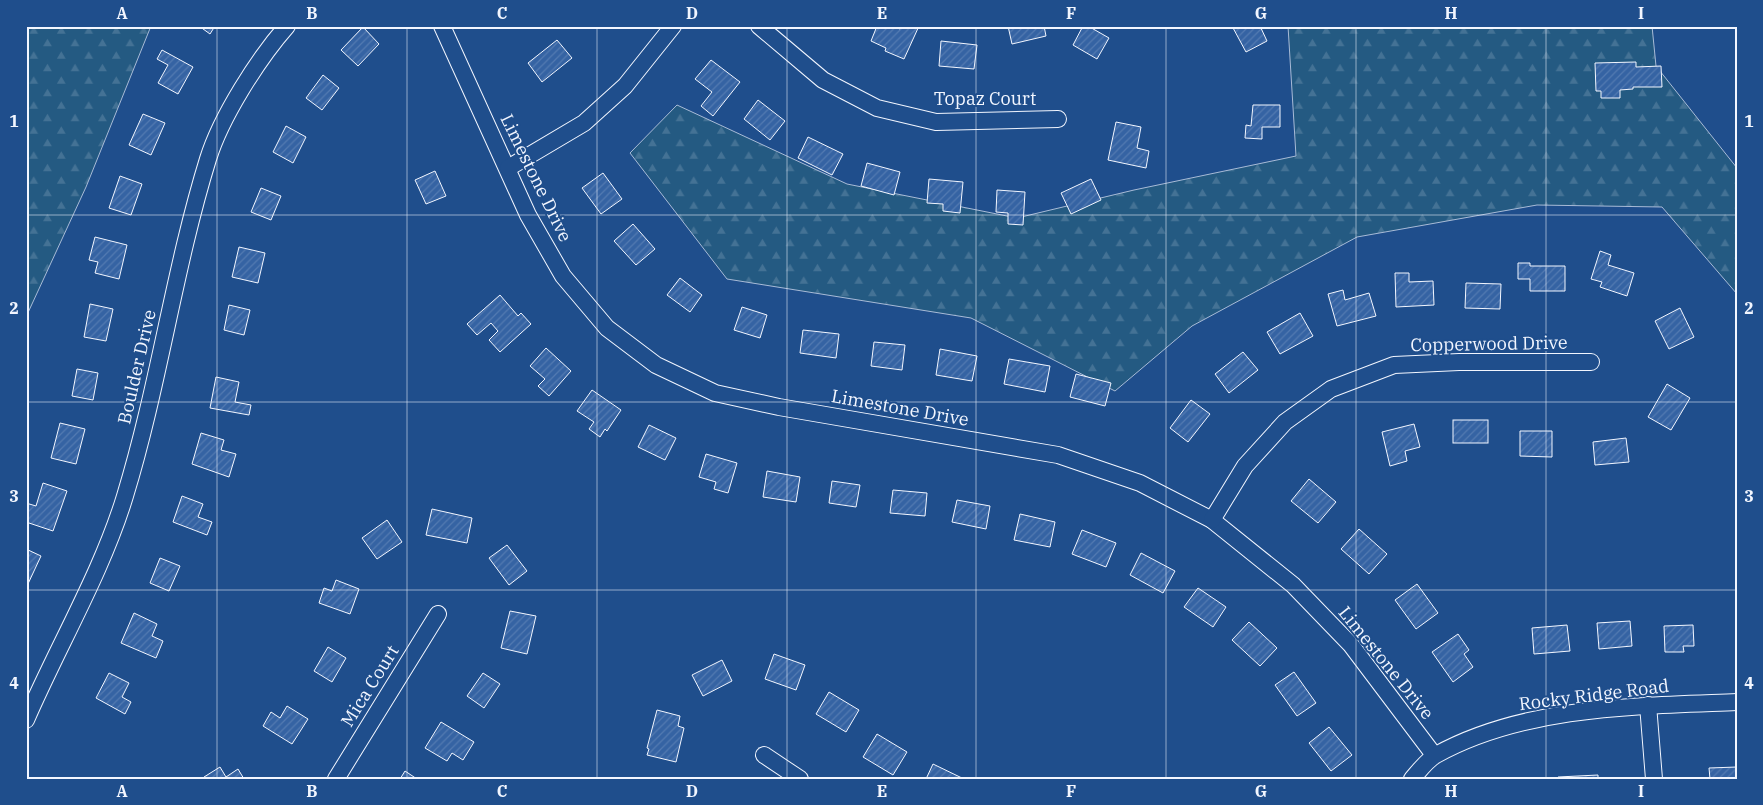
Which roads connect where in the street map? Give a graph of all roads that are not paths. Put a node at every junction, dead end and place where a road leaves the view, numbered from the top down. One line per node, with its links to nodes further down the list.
1 (286, 26): 12 (street, Boulder Drive)
2 (442, 26): 6 (street, Limestone Drive)
3 (673, 26): 6 (street)
4 (759, 26): 5 (street, Topaz Court)
5 (1058, 119)
6 (508, 168): 8 (street, Limestone Drive)
7 (1591, 362): 8 (street, Copperwood Drive)
8 (1212, 520): 14 (street, Limestone Drive)
9 (438, 614): 15 (street, Mica Court)
10 (1737, 702): 11 (street, Rocky Ridge Road)
11 (1648, 706): 14 (street, Rocky Ridge Road); 18 (street)
12 (26, 720)
13 (764, 755): 16 (street)
14 (1434, 755): 17 (street, Rocky Ridge Road)
15 (336, 779)
16 (800, 779)
17 (1412, 779)
18 (1654, 779)

